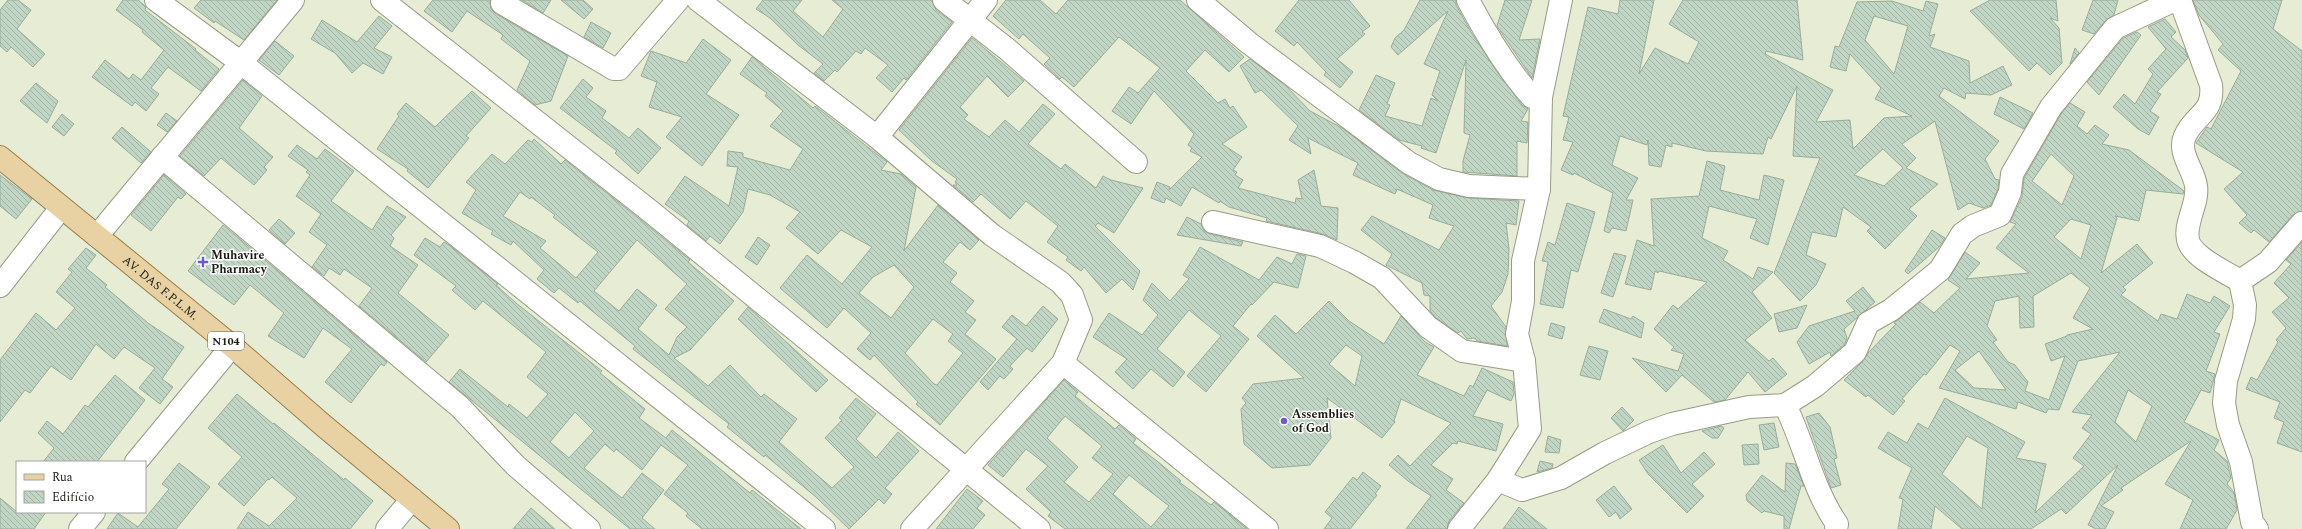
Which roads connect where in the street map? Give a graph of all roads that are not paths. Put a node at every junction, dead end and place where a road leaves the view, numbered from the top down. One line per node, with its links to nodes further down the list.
1 (156, 0): 15 (street)
2 (293, 0): 15 (street)
3 (382, 0): 33 (street)
4 (678, 0): 13 (street)
5 (698, 0): 17 (street)
6 (944, 0): 14 (street)
7 (986, 0): 14 (street)
8 (1198, 0): 21 (street)
9 (1468, 0): 16 (street)
10 (1561, 0): 16 (street)
11 (2175, 0): 31 (street)
12 (2180, 0): 26 (street)
13 (502, 2)
14 (971, 19): 17 (street); 20 (street)
15 (240, 62): 19 (street); 41 (street)
16 (1541, 98): 21 (street)
17 (877, 137): 30 (street)
18 (0, 157): 22 (main road, AV. DAS F.P.L.M. / N104)
19 (162, 157): 25 (street); 40 (street)
20 (1136, 162)
21 (1538, 189): 29 (street)
22 (61, 208): 25 (main road, AV. DAS F.P.L.M. / N104); 27 (street)
23 (1213, 222): 29 (street)
24 (2302, 223): 26 (street)
25 (97, 236): 28 (main road, AV. DAS F.P.L.M. / N104)
26 (2240, 281): 47 (street)
27 (0, 286)
28 (232, 346): 32 (street); 35 (main road, AV. DAS F.P.L.M. / N104)
29 (1524, 361): 34 (street)
30 (1063, 363): 33 (street); 44 (street)
31 (1785, 405): 34 (street); 46 (street)
32 (137, 461)
33 (968, 470): 42 (street); 43 (street)
34 (1498, 480): 45 (street)
35 (412, 499): 38 (street); 39 (main road, AV. DAS F.P.L.M. / N104)
36 (93, 513): 37 (street)
37 (80, 529)
38 (387, 529)
39 (448, 529)
40 (589, 529)
41 (824, 529)
42 (912, 529)
43 (1039, 529)
44 (1266, 529)
45 (1459, 529)
46 (1836, 529)
47 (2257, 529)

